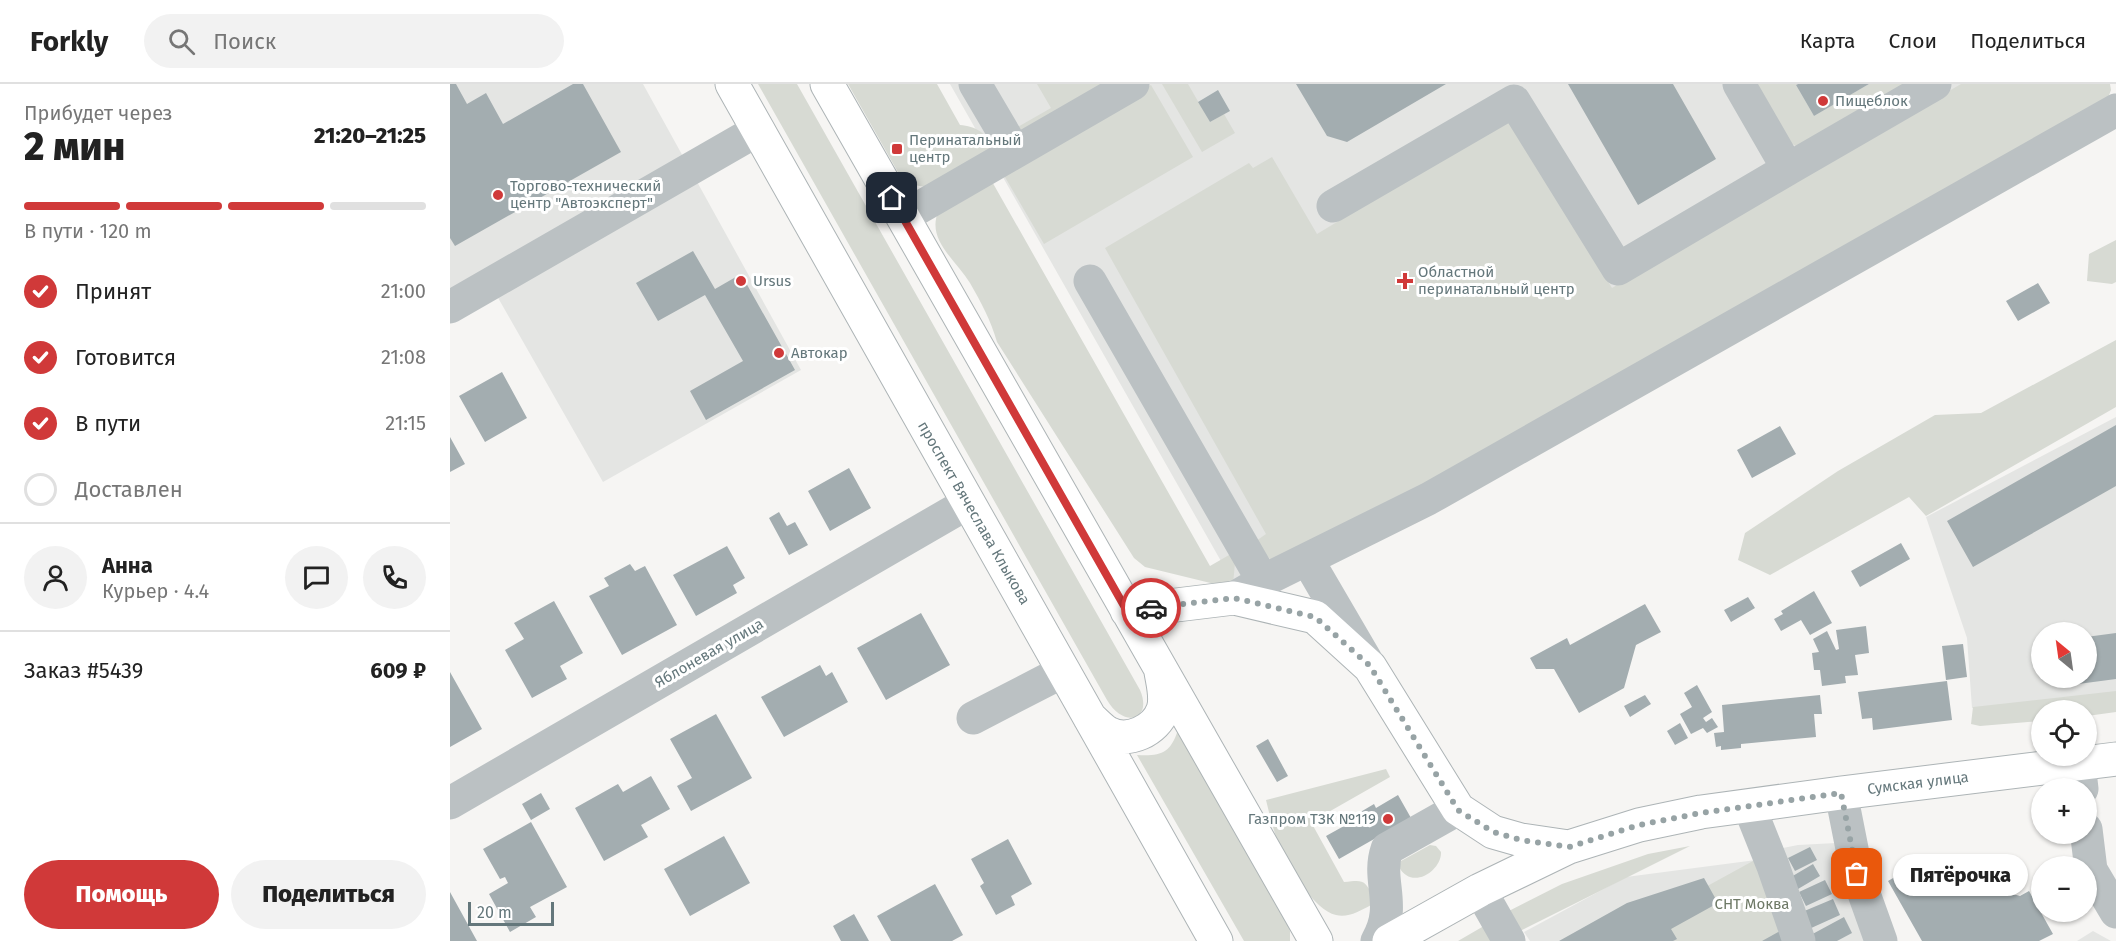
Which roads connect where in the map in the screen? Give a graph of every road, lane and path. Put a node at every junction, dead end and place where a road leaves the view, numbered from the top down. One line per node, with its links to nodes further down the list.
1 (732, 84): 8 (main road, проспект Вячеслава Клыкова)
2 (827, 84): 12 (main road)
3 (975, 84): 9 (street)
4 (1133, 84): 9 (street)
5 (1739, 84): 10 (street)
6 (1935, 84): 10 (street)
7 (2116, 110): 16 (street)
8 (758, 130): 14 (street); 15 (main road, проспект Вячеслава Клыкова)
9 (1015, 152): 12 (street)
10 (1788, 169): 11 (street)
11 (1333, 206)
12 (903, 217): 19 (main road)
13 (1090, 281): 17 (street)
14 (450, 308)
15 (969, 503): 22 (main road, проспект Вячеслава Клыкова); 28 (street, Яблоневая улица)
16 (1307, 559): 17 (street); 20 (street)
17 (1263, 581): 18 (street)
18 (1234, 598): 19 (main road); 20 (main road)
19 (1127, 611): 21 (main road)
20 (1370, 666): 30 (main road)
21 (1161, 670): 24 (main road); 36 (main road)
22 (1064, 671): 23 (street); 24 (main road, проспект Вячеслава Клыкова)
23 (973, 718)
24 (1090, 718): 35 (main road, проспект Вячеслава Клыкова)
25 (2116, 759): 26 (main road, Сумская улица)
26 (2080, 776): 27 (main road, Сумская улица)
27 (1841, 793): 29 (main road, Сумская улица); 41 (street)
28 (450, 804)
29 (1749, 806): 32 (main road, Сумская улица); 40 (street)
30 (1458, 810): 32 (main road); 37 (street)
31 (2088, 844): 34 (street)
32 (1569, 847): 33 (main road, Сумская улица)
33 (1480, 890): 38 (main road, Сумская улица); 39 (street)
34 (2116, 912)
35 (1216, 941)
36 (1316, 941)
37 (1377, 941)
38 (1389, 941)
39 (1509, 941)
40 (1799, 941)
41 (1881, 941)

